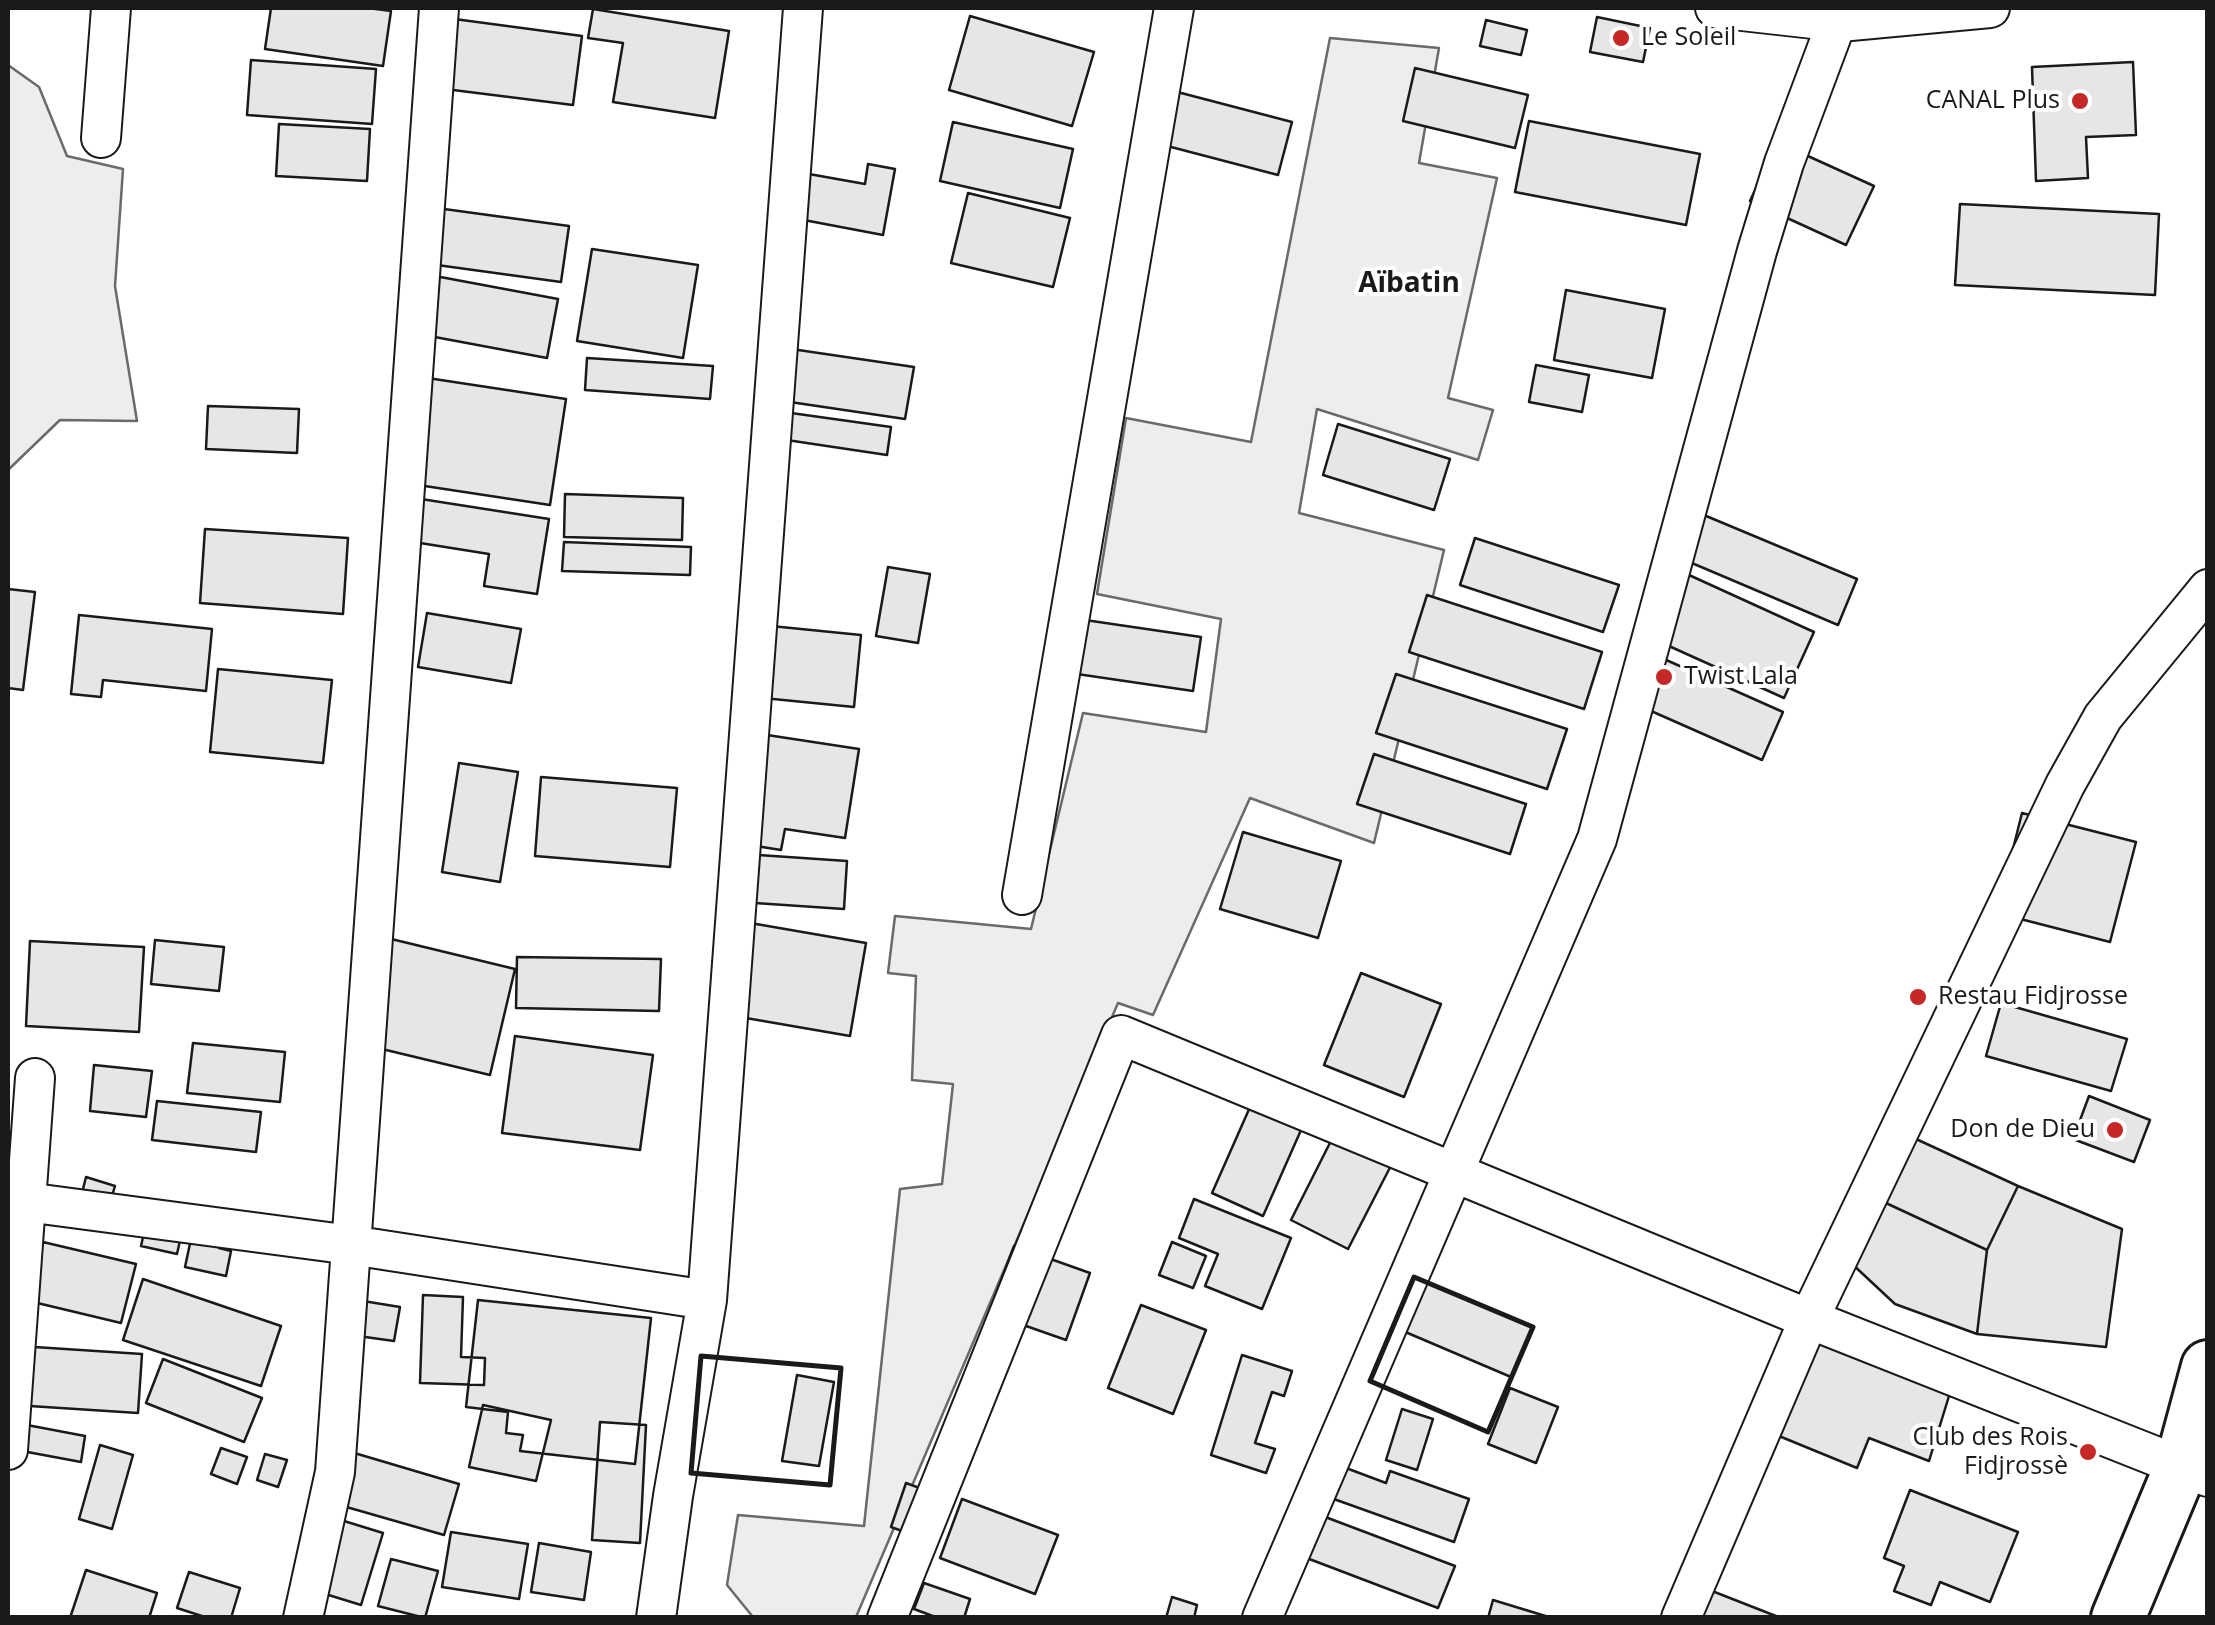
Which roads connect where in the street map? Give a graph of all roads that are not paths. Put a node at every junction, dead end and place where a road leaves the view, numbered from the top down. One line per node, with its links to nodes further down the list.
1 (110, 8): 8 (street)
2 (439, 8): 14 (street)
3 (803, 8): 15 (street)
4 (1174, 8): 10 (street)
5 (1715, 8): 7 (street)
6 (1990, 8): 7 (street)
7 (1841, 15): 12 (street)
8 (102, 138)
9 (2208, 589): 16 (street)
10 (1022, 895)
11 (35, 1078): 13 (street)
12 (1455, 1172): 16 (street); 22 (street); 23 (street)
13 (26, 1202): 14 (street); 18 (street)
14 (351, 1245): 15 (street); 20 (street)
15 (707, 1300): 21 (street)
16 (1809, 1319): 19 (street); 24 (street)
17 (2208, 1367): 19 (main road)
18 (8, 1450)
19 (2194, 1472): 25 (main road)
20 (303, 1618)
21 (656, 1618)
22 (887, 1618)
23 (1262, 1618)
24 (1680, 1618)
25 (2118, 1618)

